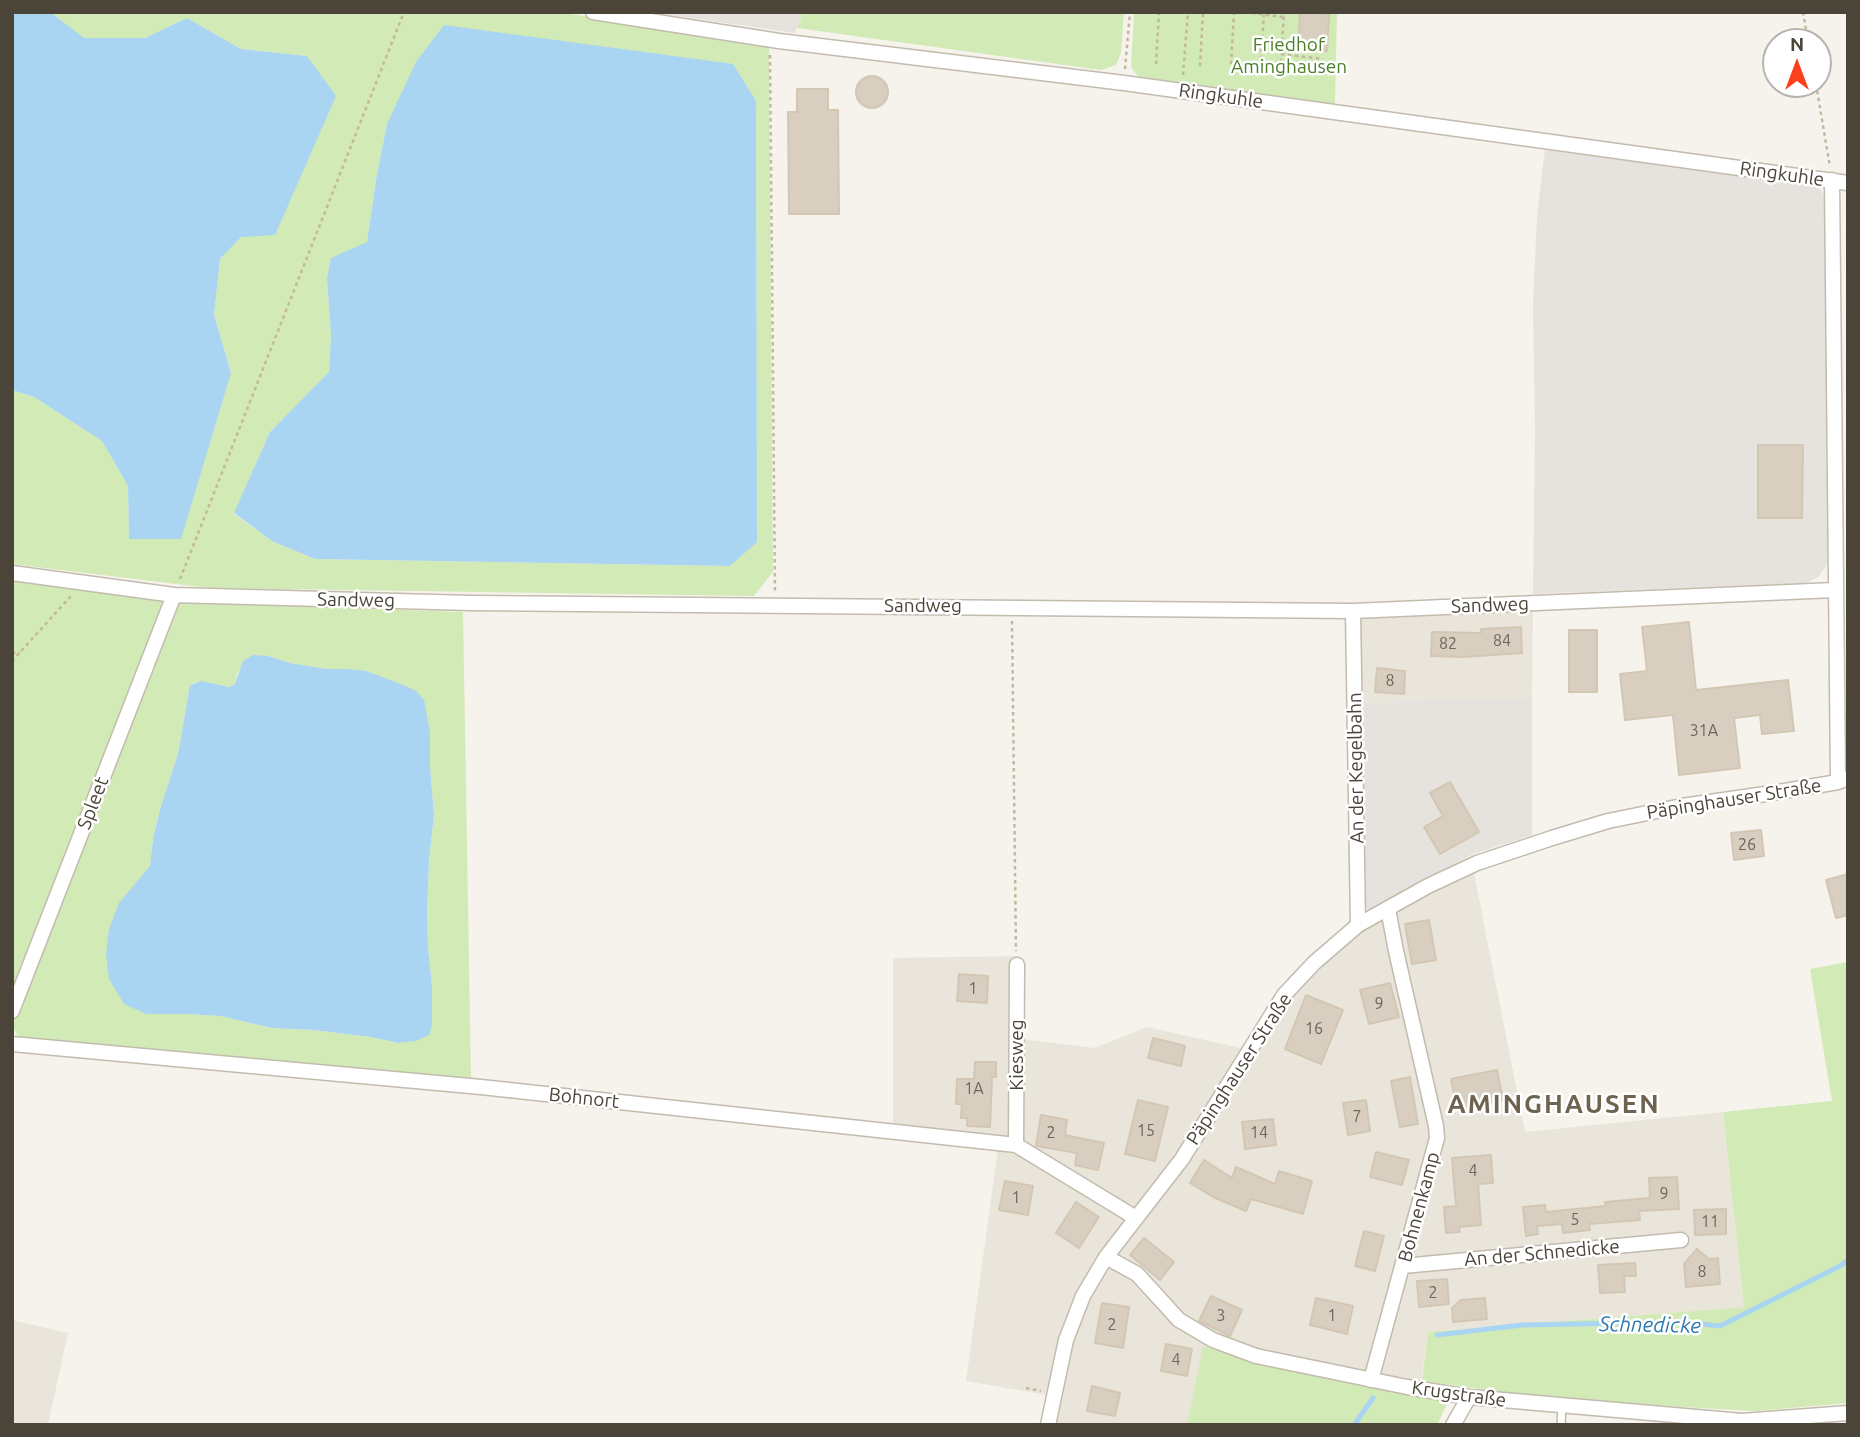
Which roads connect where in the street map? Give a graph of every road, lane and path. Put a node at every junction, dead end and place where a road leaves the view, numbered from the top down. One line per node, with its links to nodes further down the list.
1 (404, 12): 28 (path)
2 (593, 12): 12 (street, Ringkuhle)
3 (1130, 12): 20 (path)
4 (1159, 12): 16 (path)
5 (1188, 12): 21 (path)
6 (1203, 12): 18 (path)
7 (1234, 12): 17 (path)
8 (1245, 12): 10 (path)
9 (1284, 12): 11 (path)
10 (1264, 15): 11 (path); 19 (path)
11 (1284, 17): 13 (path)
12 (770, 40): 20 (street, Ringkuhle); 29 (path)
13 (1281, 54): 14 (path); 15 (path)
14 (1323, 59)
15 (1281, 62)
16 (1156, 64)
17 (1231, 64)
18 (1200, 66)
19 (1260, 73)
20 (1124, 83): 21 (street, Ringkuhle)
21 (1182, 91): 23 (street, Ringkuhle)
22 (1818, 98): 23 (path)
23 (1832, 180): 24 (street, Ringkuhle); 27 (street)
24 (1848, 183)
25 (12, 573): 26 (street, Sandweg)
26 (82, 583): 28 (street, Sandweg); 32 (path)
27 (1835, 590): 31 (street, Sandweg); 35 (street)
28 (174, 595): 29 (street, Sandweg); 39 (street, Spleet)
29 (775, 605): 30 (street, Sandweg)
30 (1012, 607): 31 (street, Sandweg); 38 (path)
31 (1353, 611): 37 (street, An der Kegelbahn)
32 (20, 652): 33 (path); 34 (path)
33 (12, 653)
34 (12, 661)
35 (1843, 780): 36 (street, Päpinghauser Straße)
36 (1388, 909): 37 (street, Päpinghauser Straße); 45 (street, Bohnenkamp)
37 (1358, 925): 42 (street, Päpinghauser Straße)
38 (1017, 965): 41 (street, Kiesweg)
39 (12, 1011)
40 (12, 1044): 41 (street, Bohnort)
41 (1016, 1145): 42 (street, Bohnort)
42 (1136, 1218): 44 (street, Päpinghauser Straße)
43 (1681, 1240): 45 (street, An der Schnedicke)
44 (1106, 1256): 46 (street, Krugstraße); 51 (street, Päpinghauser Straße)
45 (1403, 1266): 46 (street, Bohnenkamp)
46 (1371, 1380): 47 (street, Krugstraße)
47 (1469, 1397): 48 (street, Krugstraße); 52 (street)
48 (1562, 1406): 50 (street, Krugstraße); 53 (lane)
49 (1848, 1413): 50 (street, Krugstraße)
50 (1735, 1422)
51 (1048, 1425)
52 (1454, 1425)
53 (1561, 1425)

